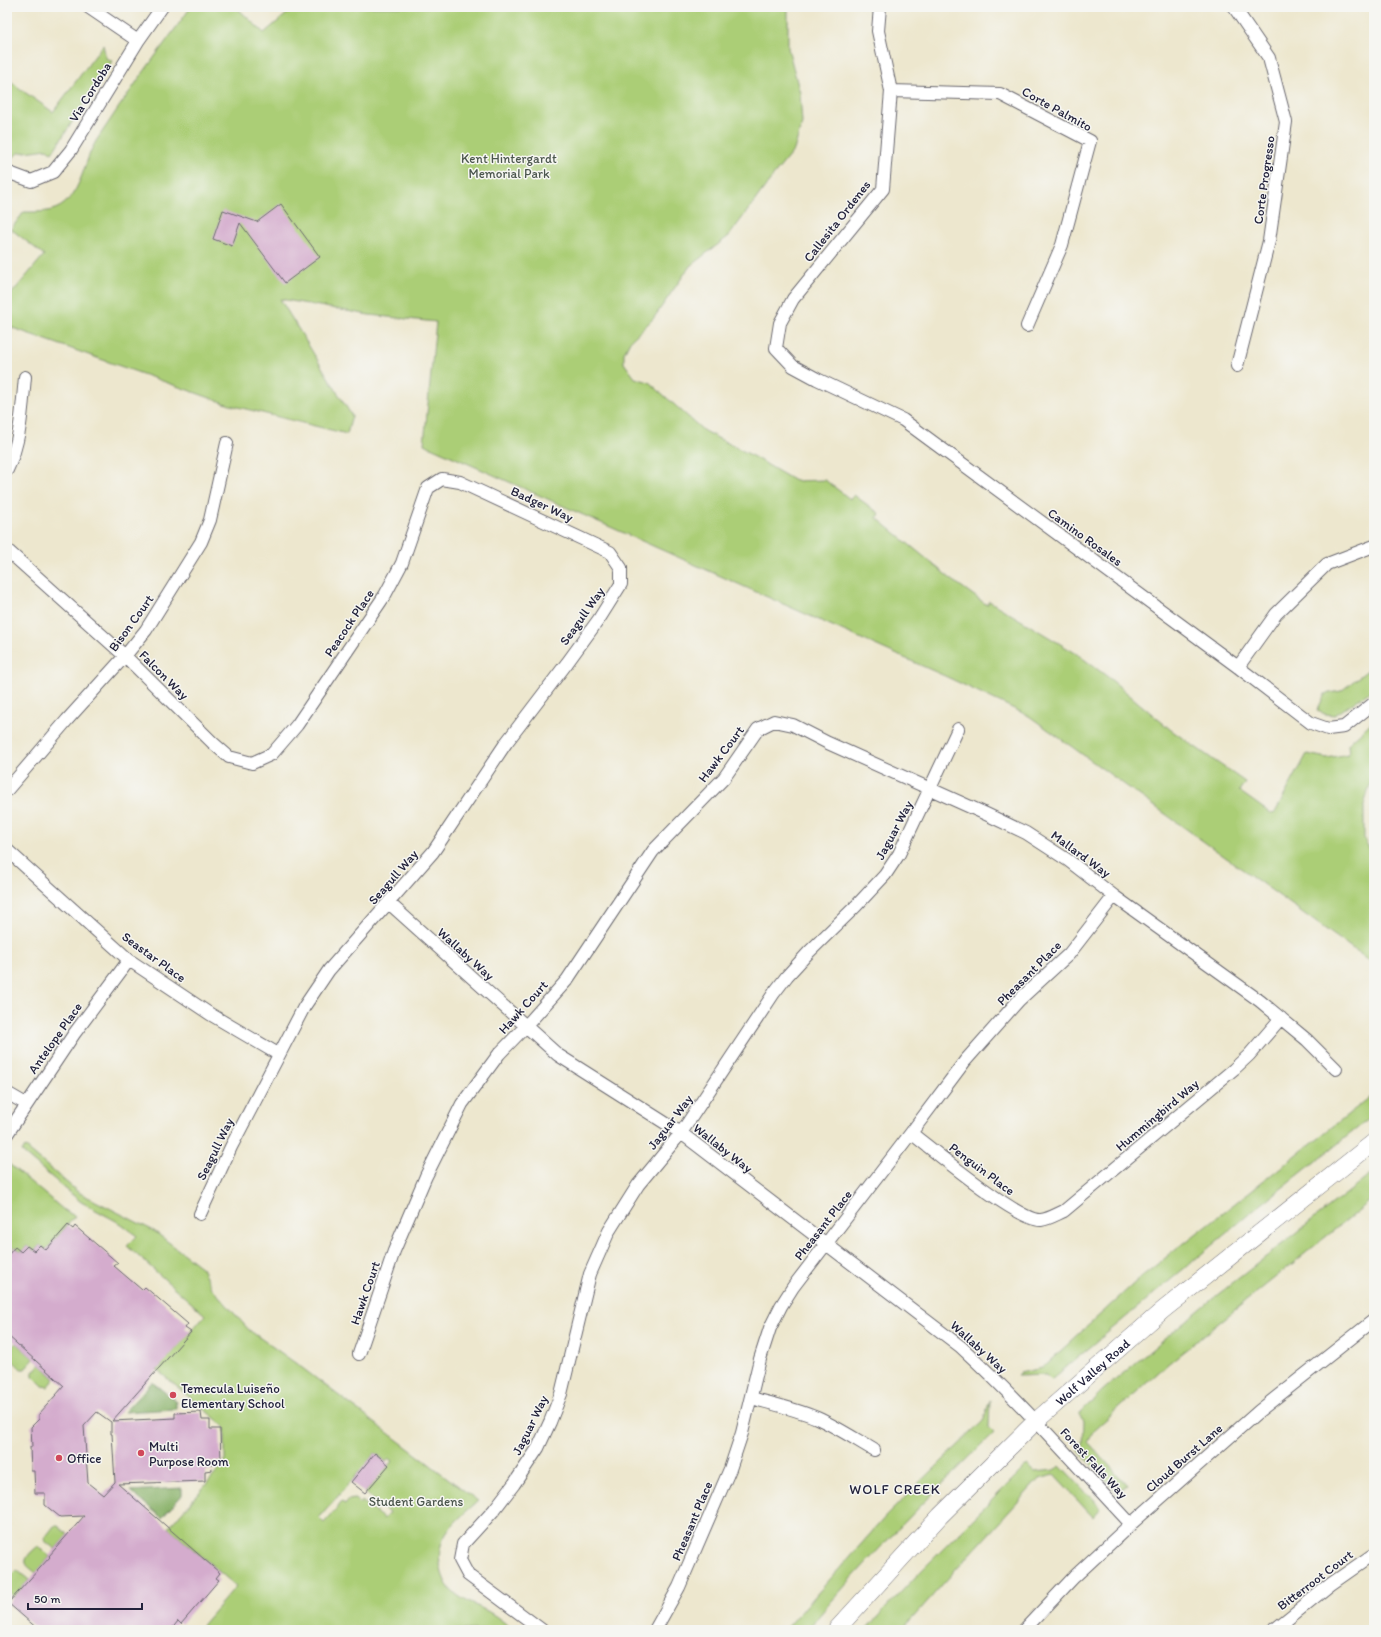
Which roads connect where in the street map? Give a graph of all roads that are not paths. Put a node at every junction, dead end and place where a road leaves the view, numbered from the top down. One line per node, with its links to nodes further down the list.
1 (88, 7): 5 (street)
2 (162, 7): 5 (street, Via Cordoba)
3 (880, 7): 6 (street, Callesita Ordenes)
4 (1234, 7): 10 (street, Corte Progresso)
5 (138, 41): 7 (street, Via Cordoba)
6 (891, 91): 8 (street, Corte Palmito); 9 (street, Callesita Ordenes)
7 (7, 172)
8 (1027, 326)
9 (776, 348): 19 (street, Camino Rosales)
10 (1237, 366)
11 (24, 376): 13 (street)
12 (227, 443): 18 (street, Bison Court)
13 (7, 470)
14 (442, 479): 17 (street, Badger Way); 23 (street, Peacock Place)
15 (1374, 546): 19 (street)
16 (7, 550): 18 (street, Falcon Way)
17 (621, 568): 28 (street, Seagull Way)
18 (125, 656): 23 (street, Falcon Way); 24 (street, Bison Court)
19 (1238, 667): 20 (street, Camino Rosales)
20 (1374, 703)
21 (774, 722): 25 (street, Mallard Way); 31 (street, Hawk Court)
22 (958, 729): 25 (street, Jaguar Way)
23 (252, 763)
24 (7, 790)
25 (930, 790): 27 (street, Mallard Way); 36 (street, Jaguar Way)
26 (7, 850): 29 (street, Seastar Place)
27 (1114, 896): 30 (street, Mallard Way); 37 (street, Pheasant Place)
28 (389, 903): 31 (street, Wallaby Way); 32 (street, Seagull Way)
29 (129, 960): 32 (street, Seastar Place); 35 (street, Antelope Place)
30 (1281, 1018): 33 (street, Mallard Way); 41 (street, Hummingbird Way)
31 (526, 1026): 36 (street, Wallaby Way); 44 (street, Hawk Court)
32 (278, 1054): 40 (street, Seagull Way)
33 (1336, 1069)
34 (7, 1093): 35 (street)
35 (26, 1104): 38 (street, Antelope Place)
36 (681, 1133): 42 (street, Wallaby Way); 50 (street, Jaguar Way)
37 (911, 1133): 41 (street, Penguin Place); 42 (street, Pheasant Place)
38 (7, 1134)
39 (1374, 1142): 46 (main road, Wolf Valley Road)
40 (200, 1214)
41 (1041, 1220)
42 (825, 1244): 45 (street, Pheasant Place); 46 (street, Wallaby Way)
43 (1374, 1320): 48 (street, Cloud Burst Lane)
44 (359, 1354)
45 (752, 1398): 47 (street); 51 (street, Pheasant Place)
46 (1036, 1421): 48 (street, Forest Falls Way); 52 (main road, Wolf Valley Road)
47 (874, 1450)
48 (1131, 1524): 53 (street, Cloud Burst Lane)
49 (1374, 1554): 54 (street, Bitterroot Court)
50 (542, 1630)
51 (655, 1630)
52 (836, 1630)
53 (1024, 1630)
54 (1274, 1630)

